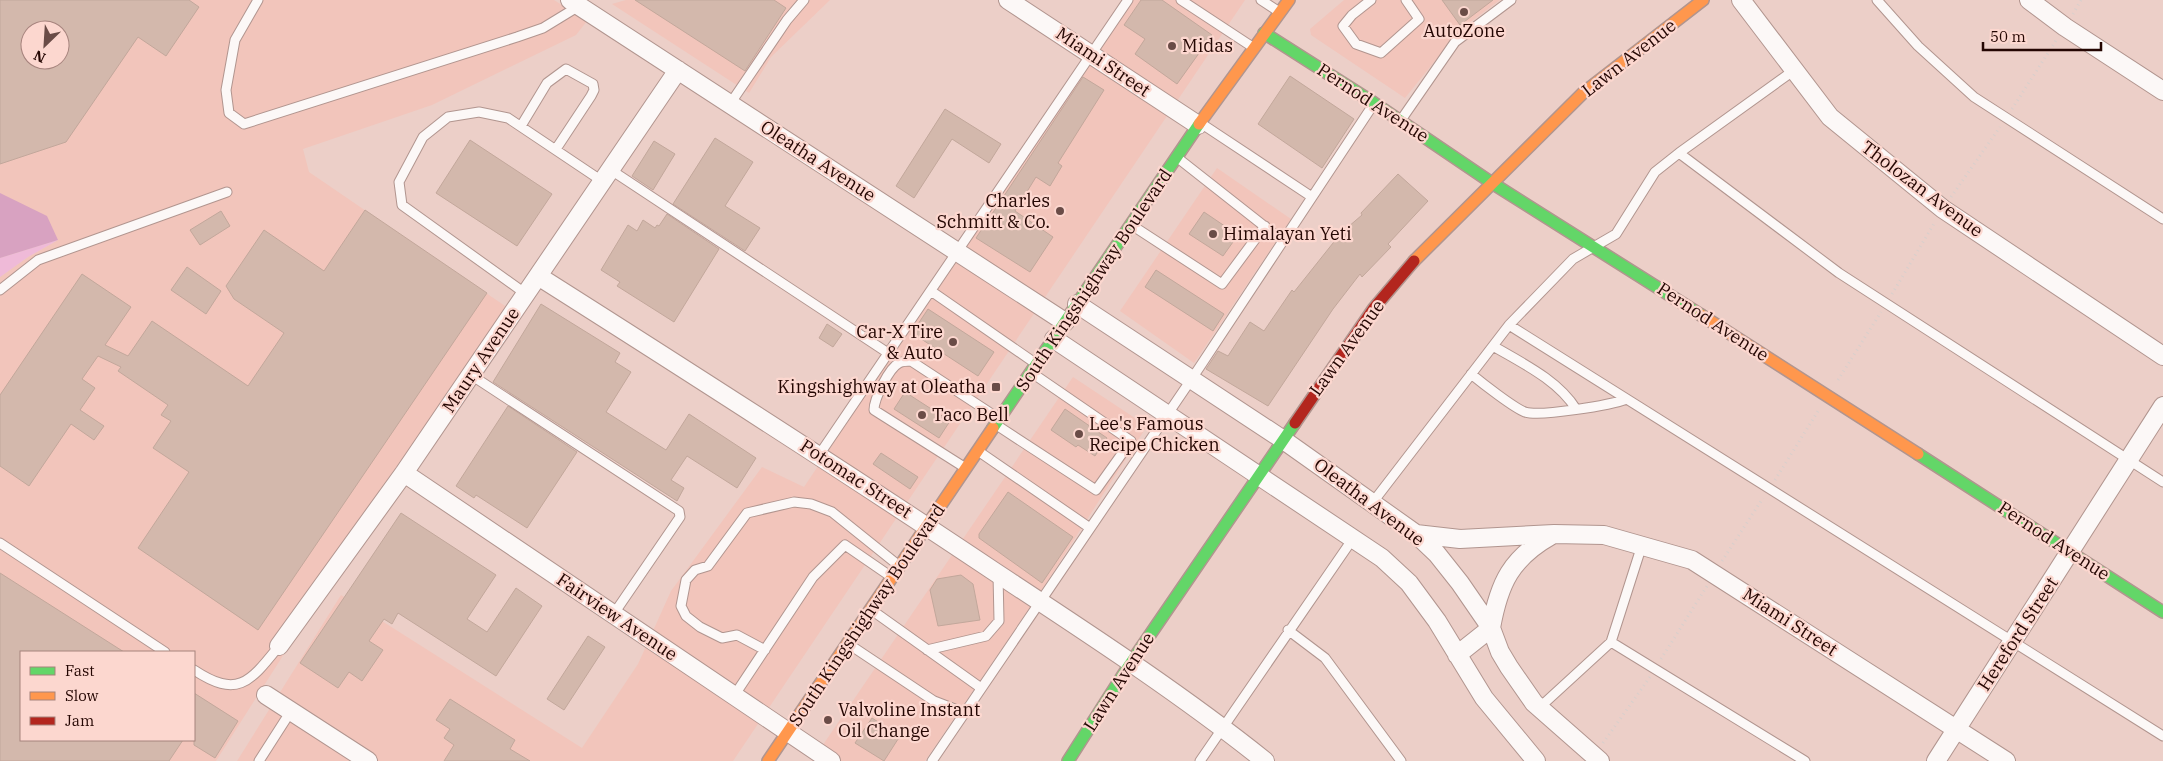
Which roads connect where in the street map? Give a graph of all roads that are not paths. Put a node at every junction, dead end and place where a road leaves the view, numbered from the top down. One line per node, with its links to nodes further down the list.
1 (258, 0): 15 (lane)
2 (804, 0): 24 (lane)
3 (1008, 0): 19 (street, Miami Street)
4 (1128, 0): 19 (lane)
5 (1181, 0): 18 (lane)
6 (1261, 0): 16 (lane)
7 (1289, 0): 16 (street, South Kingshighway Boulevard)
8 (1370, 0): 9 (lane)
9 (1406, 0)
10 (1511, 0): 25 (lane)
11 (1702, 0): 32 (street, Lawn Avenue)
12 (1741, 0): 21 (street, Tholozan Avenue)
13 (1877, 0): 35 (lane)
14 (2029, 0): 22 (street)
15 (574, 3): 20 (street, Oleatha Avenue)
16 (1280, 12): 17 (street, South Kingshighway Boulevard)
17 (1264, 33): 18 (street, South Kingshighway Boulevard); 23 (street, Pernod Avenue)
18 (1253, 48): 26 (street, South Kingshighway Boulevard)
19 (1092, 54): 26 (street, Miami Street); 40 (lane)
20 (678, 70): 24 (street, Oleatha Avenue); 31 (street, Maury Avenue)
21 (1793, 71): 29 (lane); 51 (street, Tholozan Avenue)
22 (2163, 91)
23 (1374, 103): 25 (street, Pernod Avenue); 34 (lane)
24 (730, 104): 40 (street, Oleatha Avenue)
25 (1400, 121): 32 (street, Pernod Avenue)
26 (1199, 124): 30 (street, South Kingshighway Boulevard); 34 (lane)
27 (521, 126): 28 (lane); 28 (lane); 44 (lane)
28 (556, 149): 31 (lane)
29 (1679, 153): 39 (lane); 64 (lane)
30 (1176, 157): 36 (street, South Kingshighway Boulevard); 37 (lane)
31 (606, 176): 41 (street, Maury Avenue); 50 (lane)
32 (1492, 183): 39 (street, Pernod Avenue); 61 (street, Lawn Avenue)
33 (227, 192): 42 (lane)
34 (1312, 197): 38 (lane)
35 (2163, 219)
36 (1131, 225): 37 (lane); 45 (street, South Kingshighway Boulevard)
37 (1265, 226): 38 (lane)
38 (1283, 241): 55 (lane)
39 (1596, 247): 47 (lane); 77 (street, Pernod Avenue)
40 (957, 251): 43 (lane); 46 (street, Oleatha Avenue)
41 (538, 276): 44 (street, Maury Avenue); 63 (street, Potomac Street)
42 (0, 290)
43 (930, 291): 50 (lane); 52 (lane)
44 (526, 294): 53 (street, Maury Avenue)
45 (1077, 304): 46 (street, South Kingshighway Boulevard); 55 (street, Oleatha Avenue)
46 (1065, 322): 48 (street, South Kingshighway Boulevard)
47 (1509, 325): 49 (lane); 56 (lane)
48 (1054, 339): 52 (street, South Kingshighway Boulevard); 59 (street, Oleatha Avenue)
49 (1493, 346): 54 (lane); 58 (lane)
50 (888, 353): 63 (lane)
51 (2163, 356)
52 (1034, 368): 60 (street, South Kingshighway Boulevard); 60 (lane)
53 (471, 374): 66 (street, Maury Avenue); 84 (lane)
54 (1471, 374): 58 (lane); 69 (lane)
55 (1191, 379): 59 (lane); 61 (street, Oleatha Avenue)
56 (1627, 399): 58 (lane); 87 (lane)
57 (2163, 406): 64 (street, Hereford Street)
58 (1576, 409)
59 (1167, 415): 67 (street, Oleatha Avenue); 71 (lane)
60 (998, 422): 62 (street, South Kingshighway Boulevard); 65 (lane)
61 (1282, 439): 67 (street, Lawn Avenue); 69 (street, Oleatha Avenue)
62 (978, 452): 65 (street, South Kingshighway Boulevard); 71 (lane)
63 (819, 455): 70 (street, Potomac Street)
64 (2128, 460): 68 (lane); 77 (street, Hereford Street)
65 (966, 469): 70 (street, South Kingshighway Boulevard)
66 (404, 473): 84 (street, Fairview Avenue); 90 (street, Maury Avenue)
67 (1258, 475): 74 (street, Oleatha Avenue); 95 (street, Lawn Avenue)
68 (2163, 482)
69 (1373, 502): 72 (street, Oleatha Avenue)
70 (927, 526): 78 (street, South Kingshighway Boulevard); 79 (street, Potomac Street)
71 (1090, 528): 81 (lane)
72 (1416, 534): 73 (street, Miami Street); 85 (street, Oleatha Avenue)
73 (1554, 534): 76 (street, Miami Street); 85 (street)
74 (1354, 537): 86 (lane); 94 (street, Oleatha Avenue)
75 (0, 543): 93 (lane)
76 (1642, 545): 88 (lane); 104 (street, Miami Street)
77 (2071, 552): 83 (street, Pernod Avenue); 87 (street, Hereford Street)
78 (900, 566): 80 (street, South Kingshighway Boulevard); 91 (lane)
79 (998, 573): 81 (street, Potomac Street); 92 (lane)
80 (892, 578): 82 (street, South Kingshighway Boulevard); 91 (lane)
81 (1040, 601): 95 (street, Potomac Street); 97 (lane)
82 (871, 609): 89 (street, South Kingshighway Boulevard); 92 (lane)
83 (2163, 612)
84 (613, 615): 99 (street, Fairview Avenue)
85 (1491, 628): 94 (street); 100 (street, Oleatha Avenue)
86 (1288, 630): 103 (lane); 115 (lane)
87 (2013, 641): 104 (street, Hereford Street); 106 (lane)
88 (1611, 642): 100 (lane); 118 (lane)
89 (848, 644): 102 (lane); 105 (street, South Kingshighway Boulevard)
90 (279, 646): 96 (lane)
91 (764, 650): 99 (lane)
92 (927, 650): 97 (lane)
93 (164, 651)
94 (1457, 655): 116 (street, Oleatha Avenue)
95 (1130, 664): 103 (street, Potomac Street); 112 (street, Lawn Avenue)
96 (195, 671)
97 (981, 688): 102 (lane)
98 (266, 696): 101 (street)
99 (734, 696): 105 (street, Fairview Avenue)
100 (1539, 708): 117 (street, Oleatha Avenue)
101 (291, 711): 107 (lane); 108 (street)
102 (965, 713): 111 (lane)
103 (1222, 727): 113 (lane); 114 (street, Potomac Street)
104 (1956, 729): 119 (street, Hereford Street); 120 (street, Miami Street)
105 (787, 732): 109 (street, South Kingshighway Boulevard); 110 (street, Fairview Avenue)
106 (2163, 736)
107 (259, 761)
108 (368, 761)
109 (768, 761)
110 (831, 761)
111 (932, 761)
112 (1068, 761)
113 (1200, 761)
114 (1265, 761)
115 (1400, 761)
116 (1536, 761)
117 (1600, 761)
118 (1805, 761)
119 (1936, 761)
120 (2006, 761)

